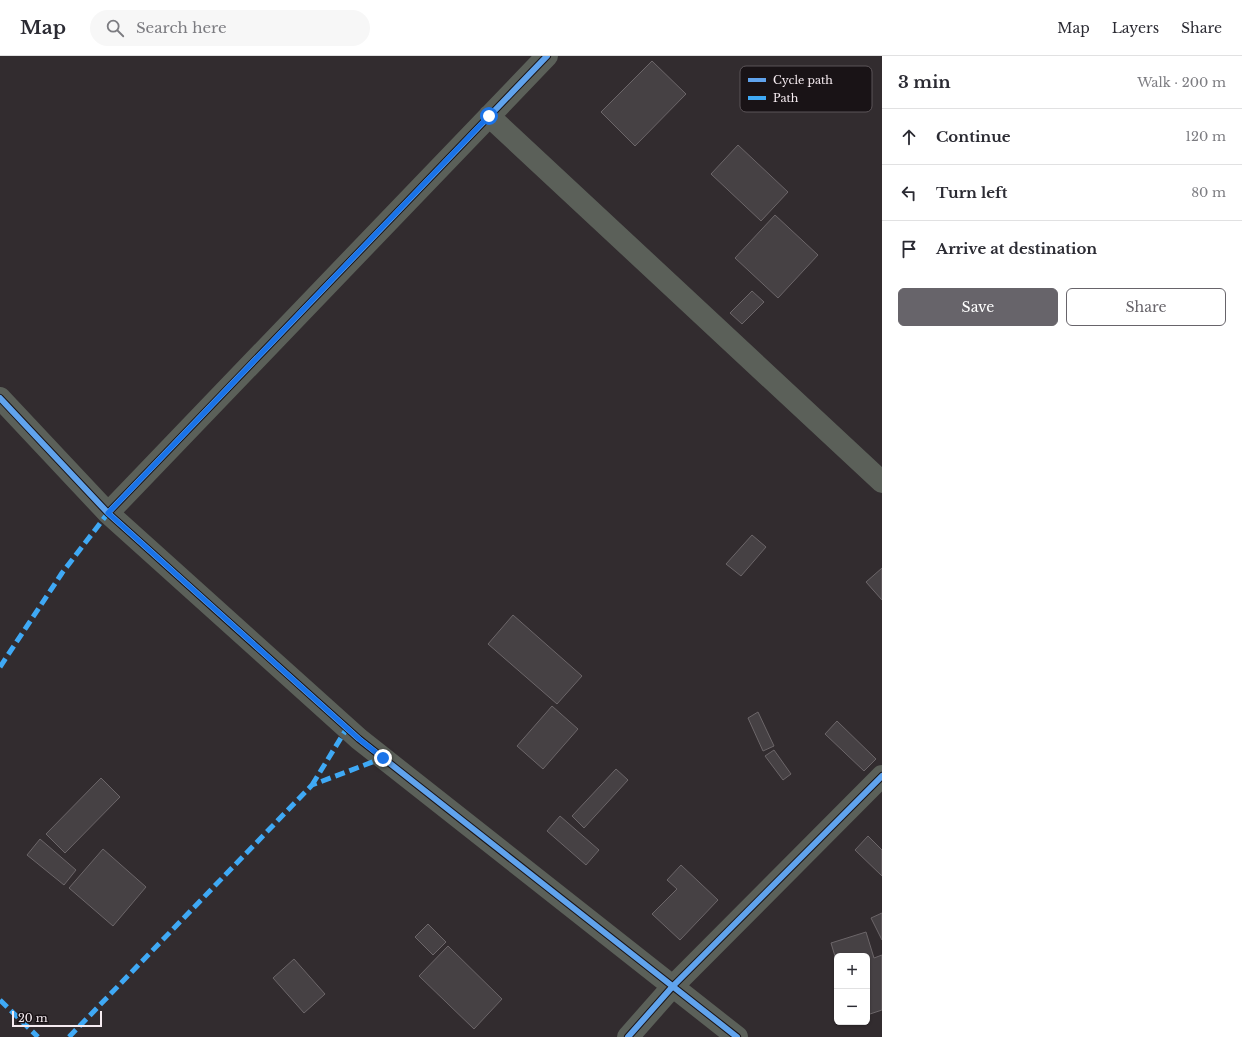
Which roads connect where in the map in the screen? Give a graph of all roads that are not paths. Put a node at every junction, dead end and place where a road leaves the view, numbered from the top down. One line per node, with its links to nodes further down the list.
1 (546, 56): 2 (street)
2 (489, 116): 4 (street); 5 (street)
3 (0, 398): 5 (street)
4 (882, 482)
5 (108, 513): 7 (street)
6 (882, 776): 7 (street)
7 (673, 986): 8 (street); 9 (street)
8 (628, 1037)
9 (737, 1037)

